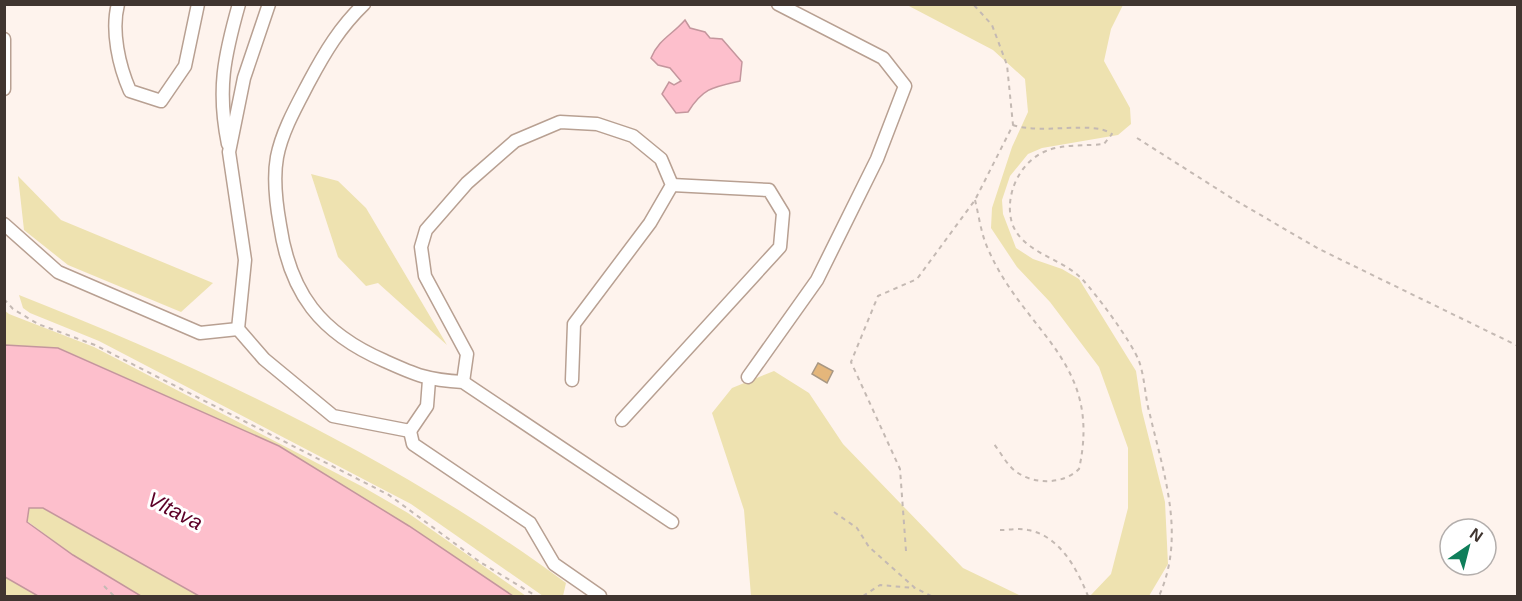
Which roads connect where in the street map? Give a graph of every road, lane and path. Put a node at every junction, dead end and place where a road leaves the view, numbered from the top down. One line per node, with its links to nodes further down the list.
1 (118, 4): 2 (lane)
2 (198, 4)
3 (239, 4): 12 (lane)
4 (269, 4): 12 (lane)
5 (364, 4): 20 (lane)
6 (778, 4): 19 (lane)
7 (973, 4): 10 (path)
8 (4, 39): 9 (lane)
9 (4, 89)
10 (1013, 125): 14 (path); 38 (path)
11 (1137, 138): 18 (path)
12 (229, 152): 17 (lane)
13 (672, 185): 21 (lane); 22 (lane); 23 (lane)
14 (975, 200): 25 (path); 29 (path)
15 (4, 224): 17 (lane)
16 (4, 299): 33 (path)
17 (238, 329): 24 (lane)
18 (1518, 346)
19 (748, 377)
20 (429, 380): 22 (lane); 24 (lane)
21 (572, 380)
22 (463, 382): 27 (lane)
23 (622, 420)
24 (410, 431): 34 (lane)
25 (994, 444)
26 (834, 512): 31 (path)
27 (672, 522)
28 (1000, 530): 37 (path)
29 (906, 551)
30 (104, 586): 32 (path)
31 (915, 588): 35 (path); 36 (path)
32 (114, 597)
33 (536, 597)
34 (600, 597)
35 (863, 597)
36 (931, 597)
37 (1088, 597)
38 (1159, 597)

